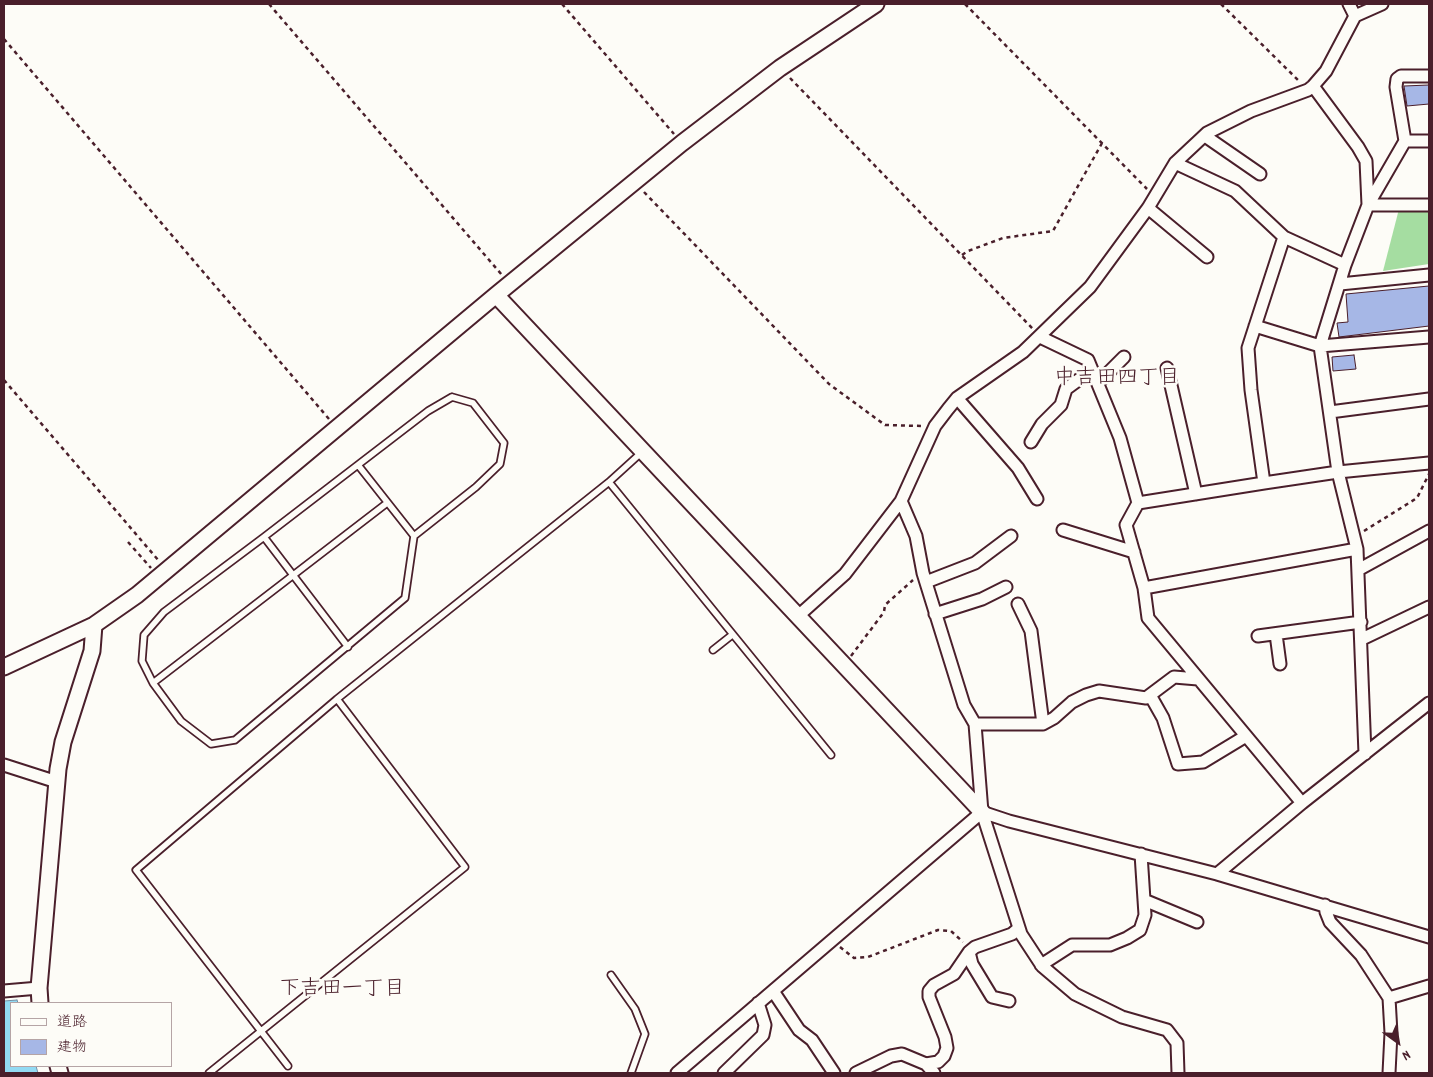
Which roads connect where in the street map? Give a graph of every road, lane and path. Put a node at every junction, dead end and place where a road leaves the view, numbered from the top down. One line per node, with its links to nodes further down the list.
1 (269, 4): 30 (path)
2 (562, 4): 16 (path)
3 (876, 4): 10 (street)
4 (965, 4): 17 (path)
5 (1221, 4): 12 (path)
6 (1348, 4): 8 (street)
7 (1382, 4): 8 (street)
8 (1355, 16): 12 (street)
9 (4, 39): 46 (path)
10 (780, 68): 16 (street); 26 (path)
11 (1429, 76): 14 (street)
12 (1310, 88): 13 (street); 23 (street)
13 (1204, 136): 18 (street); 19 (street)
14 (1404, 141): 15 (street); 23 (street)
15 (1429, 141)
16 (682, 143): 20 (street)
17 (1102, 143): 21 (path); 26 (path)
18 (1175, 163): 21 (street); 25 (street)
19 (1260, 174)
20 (634, 182): 30 (street); 45 (path)
21 (1155, 197): 24 (street)
22 (1429, 204): 23 (street)
23 (1368, 205): 28 (street)
24 (1148, 208): 27 (street); 34 (street)
25 (1284, 236): 28 (street); 33 (street)
26 (962, 256): 34 (path)
27 (1207, 258)
28 (1345, 265): 31 (street)
29 (1429, 275): 31 (street)
30 (510, 283): 32 (street)
31 (1340, 284): 36 (street)
32 (496, 295): 46 (street); 48 (street)
33 (1255, 326): 36 (street); 54 (street)
34 (1040, 337): 39 (street); 42 (street)
35 (1429, 337): 36 (street)
36 (1320, 346): 44 (street)
37 (1124, 357): 41 (street)
38 (1167, 368): 55 (street)
39 (1092, 370): 41 (street); 47 (street)
40 (4, 380): 70 (path)
41 (1098, 383): 59 (street)
42 (957, 398): 45 (street); 56 (street)
43 (1429, 399): 44 (street)
44 (1330, 412): 51 (street)
45 (935, 426): 57 (street)
46 (337, 428): 70 (street)
47 (1030, 442)
48 (642, 452): 53 (lane); 78 (street)
49 (1429, 463): 51 (street)
50 (358, 465): 58 (lane); 62 (lane); 64 (lane)
51 (1338, 472): 54 (street); 65 (street)
52 (1429, 472): 65 (path)
53 (609, 482): 82 (lane); 93 (lane)
54 (1264, 483): 55 (street)
55 (1196, 494): 59 (street)
56 (1037, 499)
57 (901, 501): 72 (street); 78 (street)
58 (387, 503): 62 (lane); 71 (lane)
59 (1138, 503): 68 (street)
60 (1063, 530): 68 (street)
61 (1429, 531): 69 (street)
62 (414, 536): 85 (lane)
63 (1011, 536): 72 (street)
64 (264, 537): 71 (lane); 91 (lane)
65 (1354, 537): 67 (street)
66 (128, 542): 70 (path)
67 (1357, 549): 69 (street); 74 (street)
68 (1134, 552): 74 (street)
69 (1358, 570): 79 (street)
70 (163, 573): 80 (street)
71 (293, 574): 85 (lane); 91 (lane)
72 (925, 579): 77 (street); 88 (path)
73 (1006, 587): 77 (street)
74 (1144, 588): 90 (street)
75 (1018, 604): 96 (street)
76 (1429, 607): 84 (street)
77 (936, 614): 95 (street)
78 (797, 617): 88 (street)
79 (1361, 622): 81 (street); 84 (street)
80 (94, 625): 89 (street); 101 (street)
81 (1276, 634): 83 (street); 87 (street)
82 (732, 635): 86 (lane); 99 (lane)
83 (1258, 636)
84 (1362, 639): 98 (street)
85 (348, 646): 91 (lane)
86 (713, 650)
87 (1280, 664)
88 (844, 666): 103 (street)
89 (4, 667)
90 (1198, 679): 92 (street); 97 (street)
91 (153, 683)
92 (1150, 695): 96 (street); 97 (street)
93 (337, 699): 123 (lane); 123 (lane)
94 (1427, 708): 98 (street)
95 (975, 724): 96 (street); 103 (street)
96 (1043, 724)
97 (1246, 736): 102 (street)
98 (1365, 754): 102 (street)
99 (831, 755)
100 (4, 764): 101 (street)
101 (57, 782): 116 (street)
102 (1302, 803): 105 (street)
103 (982, 812): 104 (street); 109 (street); 118 (street)
104 (1141, 854): 105 (street); 106 (street)
105 (1217, 874): 107 (street)
106 (1144, 900): 108 (street); 113 (street)
107 (1325, 905): 110 (street); 119 (street)
108 (1197, 922)
109 (1019, 928): 112 (street); 113 (street)
110 (1429, 937)
111 (839, 946): 112 (path)
112 (969, 952): 120 (street); 124 (street)
113 (1041, 965): 133 (street)
114 (611, 975): 127 (lane)
115 (1429, 986): 119 (street)
116 (39, 988): 117 (street); 121 (street)
117 (4, 991)
118 (773, 991): 122 (street); 130 (street)
119 (1389, 998): 134 (street)
120 (1009, 1001)
121 (40, 1002)
122 (758, 1004): 128 (street); 129 (street)
123 (262, 1032): 125 (lane); 126 (lane)
124 (926, 1064): 131 (street); 132 (street)
125 (288, 1066)
126 (209, 1073)
127 (631, 1073)
128 (677, 1073)
129 (724, 1073)
130 (834, 1073)
131 (856, 1073)
132 (934, 1073)
133 (1178, 1073)
134 (1389, 1073)

